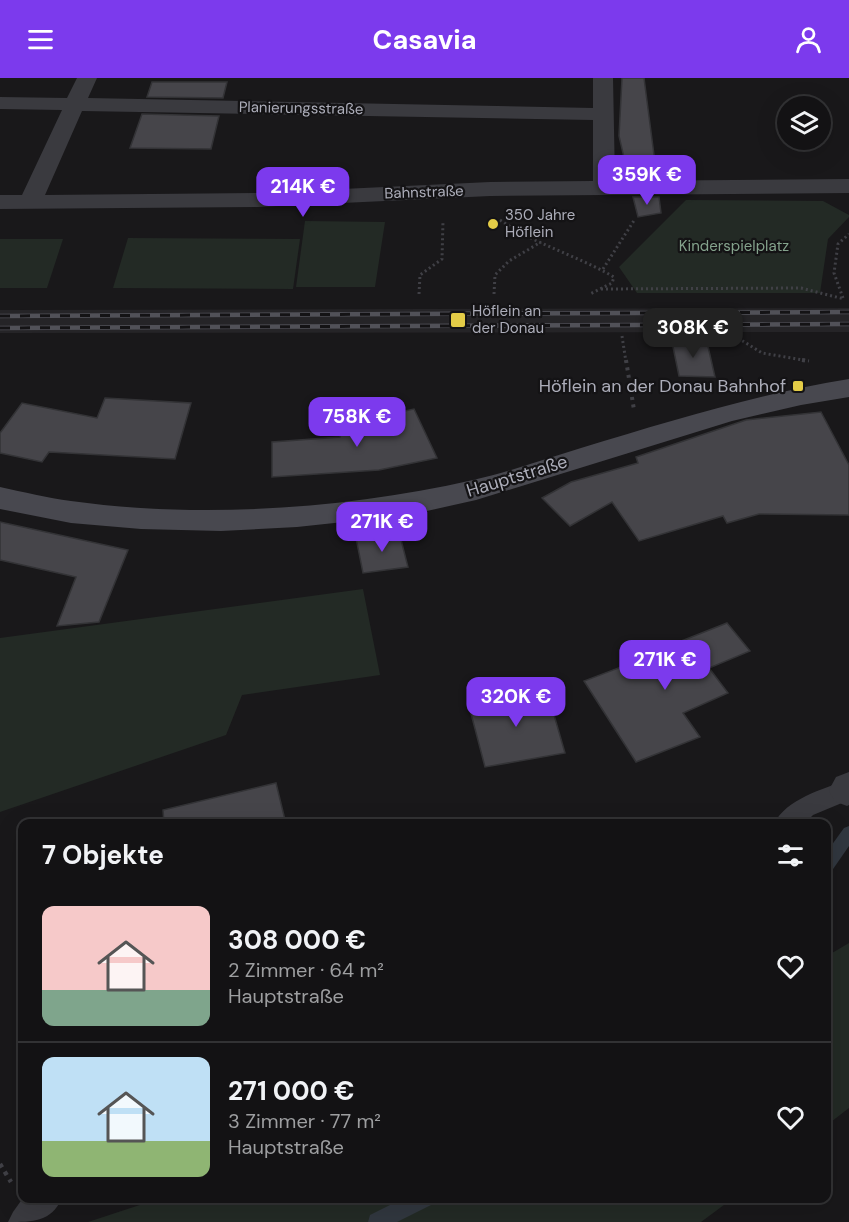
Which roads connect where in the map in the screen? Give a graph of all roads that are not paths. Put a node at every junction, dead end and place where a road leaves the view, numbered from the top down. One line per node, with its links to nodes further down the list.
1 (87, 78): 4 (street)
2 (603, 78): 5 (street)
3 (0, 103): 4 (street, Planierungsstraße)
4 (75, 104): 5 (street, Planierungsstraße); 9 (street)
5 (603, 114): 7 (street)
6 (849, 186): 7 (street, Bahnstraße)
7 (604, 188): 9 (street, Bahnstraße)
8 (0, 202): 9 (street, Bahnstraße)
9 (30, 202)
10 (849, 388): 11 (main road, Hauptstraße)
11 (0, 498)
12 (848, 789): 13 (lane)
13 (792, 819)
14 (41, 1203): 15 (lane)
15 (23, 1222)

